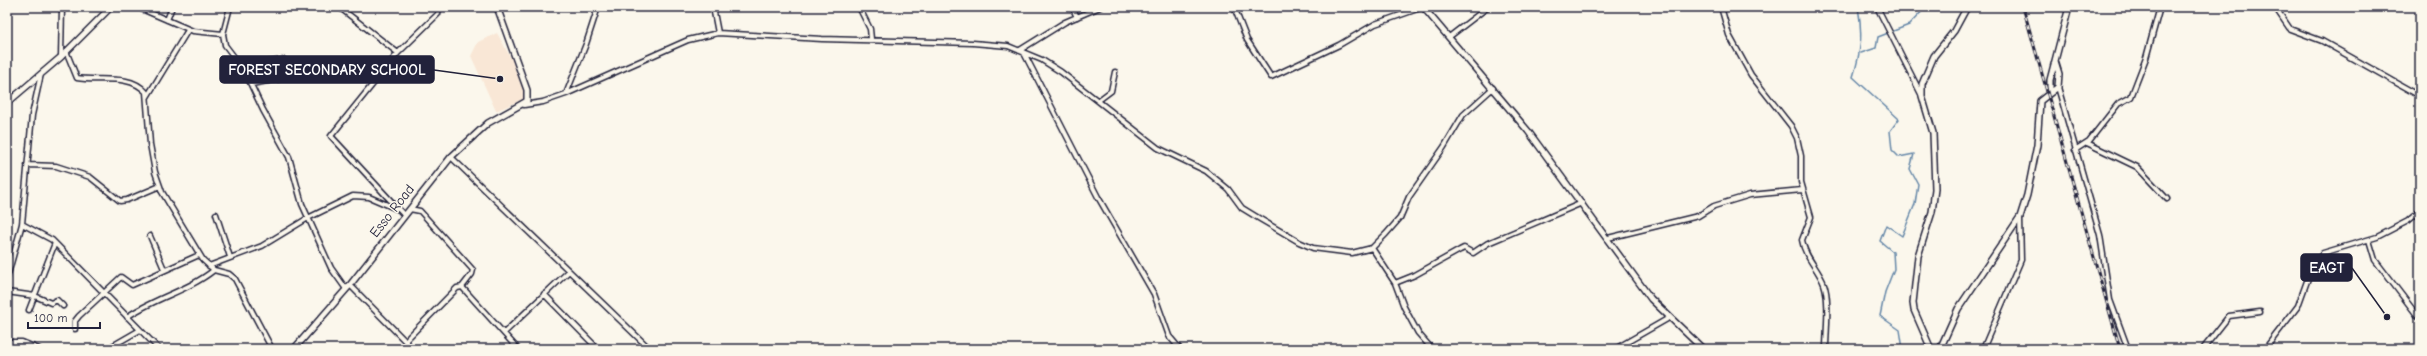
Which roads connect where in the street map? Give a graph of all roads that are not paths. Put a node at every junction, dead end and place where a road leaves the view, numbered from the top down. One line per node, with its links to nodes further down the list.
1 (62, 7): 33 (street)
2 (111, 7): 30 (street)
3 (138, 7): 24 (street)
4 (172, 7): 24 (street)
5 (230, 7): 27 (street)
6 (339, 7): 32 (street)
7 (439, 7): 32 (street)
8 (497, 7): 48 (street)
9 (598, 7): 42 (street)
10 (713, 7): 26 (street)
11 (859, 7): 29 (street)
12 (1072, 7): 23 (street)
13 (1100, 7): 23 (street)
14 (1234, 7): 15 (street)
15 (1423, 7): 28 (street)
16 (1488, 7): 28 (street)
17 (1721, 7): 54 (street)
18 (1878, 7): 43 (street)
19 (1967, 7): 43 (street)
20 (2069, 7): 34 (street)
21 (2160, 7): 49 (street)
22 (2275, 7): 44 (street)
23 (1076, 17): 31 (street)
24 (167, 20): 25 (street)
25 (188, 30): 27 (street); 45 (street)
26 (718, 33): 29 (street); 42 (street)
27 (223, 34): 35 (street)
28 (1449, 38): 40 (street)
29 (871, 39): 31 (street)
30 (66, 51): 33 (street); 45 (street)
31 (1022, 51): 46 (street); 105 (street)
32 (398, 53): 58 (street)
33 (61, 57): 37 (street)
34 (2055, 61): 39 (street); 41 (street)
35 (244, 70): 38 (street); 38 (street)
36 (1115, 72): 46 (street)
37 (42, 73): 47 (street); 52 (street)
38 (251, 84): 63 (street)
39 (2058, 87): 41 (street); 50 (street)
40 (1492, 88): 56 (street); 69 (street)
41 (2050, 93): 62 (street)
42 (566, 94): 48 (street)
43 (1922, 96): 110 (street)
44 (2420, 96)
45 (147, 97): 53 (street)
46 (1099, 100): 69 (street)
47 (7, 103)
48 (524, 105): 51 (street, Esso Road)
49 (2087, 143): 50 (street); 55 (street)
50 (2075, 150): 113 (street)
51 (451, 157): 57 (street, Esso Road); 75 (street)
52 (27, 165): 53 (street); 64 (street)
53 (160, 186): 70 (street)
54 (1802, 190): 66 (street); 109 (street)
55 (2167, 199)
56 (1582, 203): 66 (street); 77 (street)
57 (409, 208): 61 (street, Esso Road); 79 (street)
58 (399, 210): 61 (street); 63 (street)
59 (2420, 212): 67 (street)
60 (216, 214): 71 (street)
61 (404, 215): 78 (street, Esso Road)
62 (2020, 217): 111 (street); 112 (street)
63 (308, 218): 71 (street); 78 (street)
64 (22, 224): 68 (street); 76 (street)
65 (150, 236): 73 (street)
66 (1608, 238): 88 (street)
67 (2369, 240): 89 (street); 114 (street)
68 (56, 243): 81 (street); 83 (street)
69 (1372, 248): 77 (street)
70 (199, 255): 72 (street); 73 (street)
71 (230, 257): 72 (street)
72 (209, 266): 74 (street)
73 (164, 269): 81 (street)
74 (214, 270): 87 (street); 99 (street)
75 (568, 272): 82 (street); 104 (street)
76 (7, 278)
77 (1395, 283): 106 (street)
78 (348, 287): 93 (street); 100 (street, Esso Road)
79 (462, 287): 92 (street); 93 (street)
80 (7, 292): 83 (street)
81 (103, 292): 87 (street); 90 (street)
82 (544, 294): 92 (street); 103 (street)
83 (35, 296): 84 (street); 85 (street)
84 (63, 306)
85 (29, 310)
86 (2260, 312): 95 (street)
87 (127, 317): 91 (street)
88 (1669, 318): 107 (street); 108 (street)
89 (2420, 319)
90 (75, 329)
91 (140, 330): 97 (street); 98 (street)
92 (504, 333): 102 (street)
93 (405, 341): 101 (street)
94 (7, 342): 96 (street)
95 (2206, 348)
96 (39, 349)
97 (107, 349)
98 (159, 349)
99 (272, 349)
100 (294, 349)
101 (413, 349)
102 (518, 349)
103 (598, 349)
104 (649, 349)
105 (1180, 349)
106 (1432, 349)
107 (1616, 349)
108 (1703, 349)
109 (1826, 349)
110 (1931, 349)
111 (1940, 349)
112 (1983, 349)
113 (2128, 349)
114 (2265, 349)

